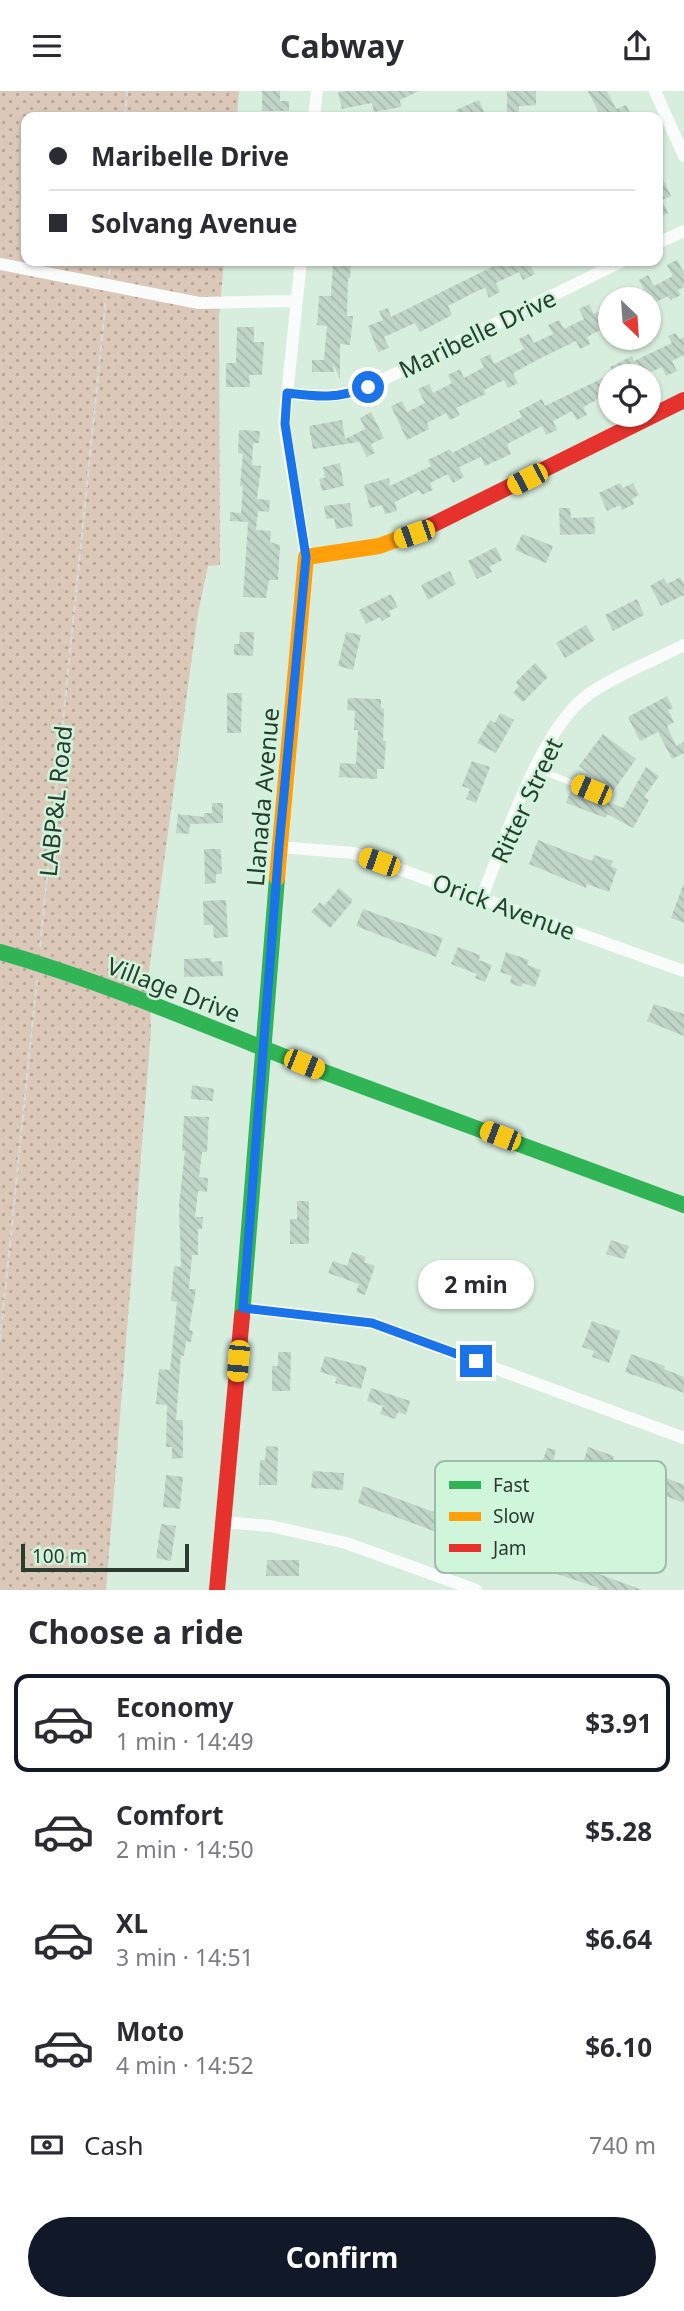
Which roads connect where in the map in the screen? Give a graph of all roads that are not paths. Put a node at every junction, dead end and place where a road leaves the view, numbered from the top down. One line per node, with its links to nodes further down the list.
1 (317, 91): 3 (street)
2 (655, 91): 4 (street)
3 (315, 112)
4 (684, 156)
5 (684, 232): 6 (street)
6 (663, 241)
7 (0, 264): 10 (street)
8 (300, 266): 10 (street, Llanada Avenue)
9 (612, 266): 11 (street, Maribelle Drive)
10 (296, 301): 11 (street, Llanada Avenue)
11 (287, 393): 13 (street, Llanada Avenue)
12 (684, 400): 13 (street)
13 (306, 557): 17 (street, Llanada Avenue)
14 (684, 645): 15 (street, Ritter Street)
15 (534, 768): 16 (lane); 18 (street, Ritter Street)
16 (591, 790)
17 (279, 847): 18 (street, Orick Avenue); 21 (street, Llanada Avenue)
18 (482, 897): 20 (street, Orick Avenue)
19 (0, 952): 21 (street, Village Drive)
20 (684, 971)
21 (264, 1048): 22 (street, Village Drive); 23 (street, Llanada Avenue)
22 (684, 1205)
23 (243, 1308): 24 (street); 25 (street, Llanada Avenue)
24 (684, 1438)
25 (222, 1522): 26 (street); 27 (street, Llanada Avenue)
26 (442, 1584): 28 (street)
27 (217, 1590)
28 (476, 1590)

